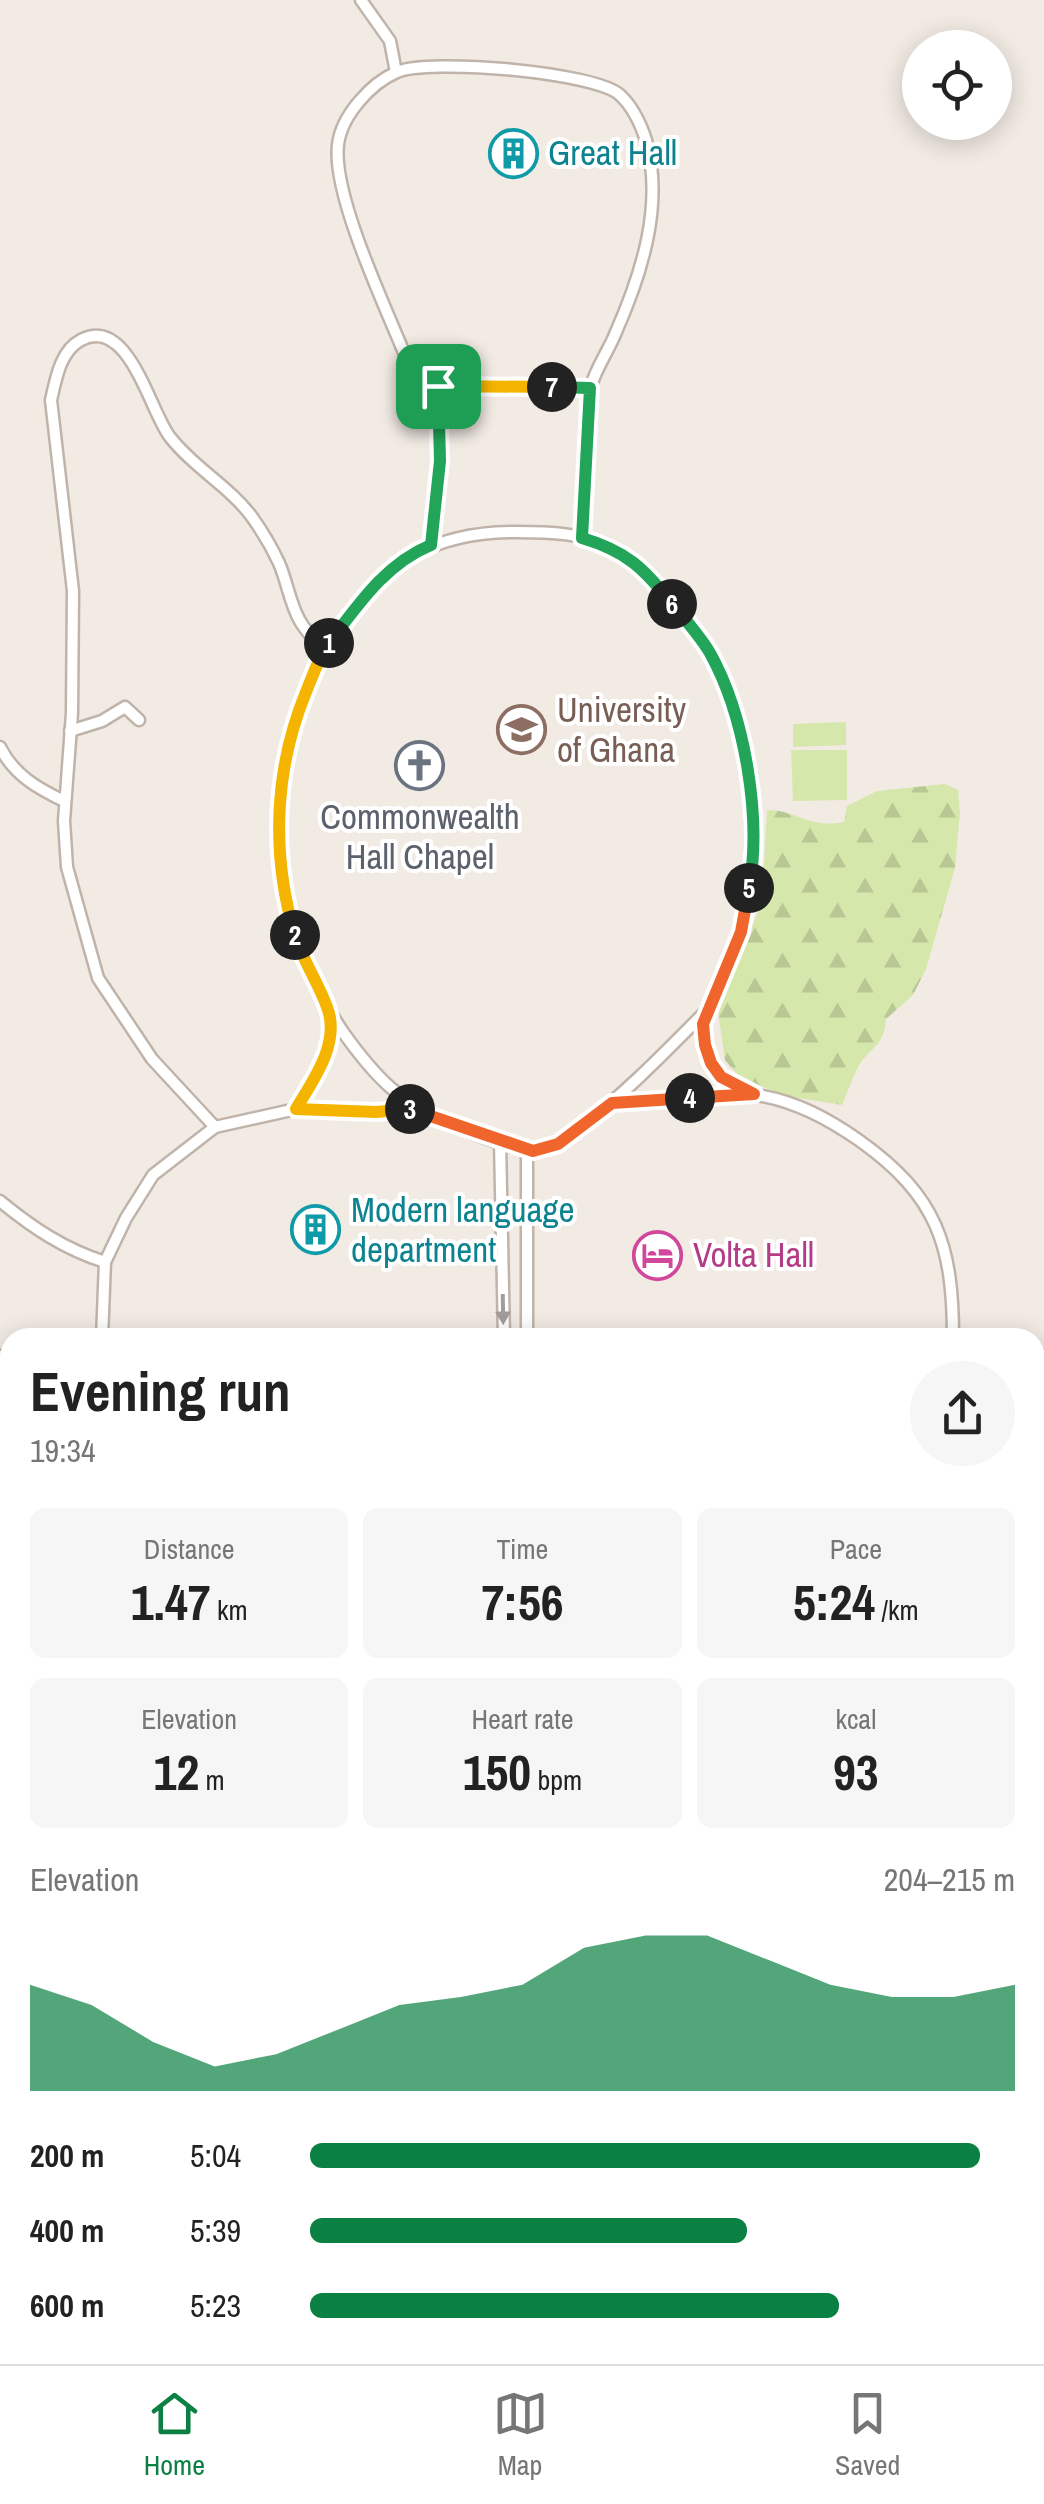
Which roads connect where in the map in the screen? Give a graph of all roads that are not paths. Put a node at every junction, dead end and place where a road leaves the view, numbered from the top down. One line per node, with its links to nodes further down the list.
1 (361, 0): 2 (street)
2 (396, 72): 3 (street); 4 (street)
3 (438, 386): 4 (street); 6 (street)
4 (590, 388): 5 (street)
5 (582, 538): 6 (street); 12 (street)
6 (431, 545): 7 (street)
7 (324, 651): 9 (street); 13 (street)
8 (139, 720): 9 (street)
9 (70, 731): 11 (street)
10 (0, 747): 11 (street)
11 (64, 801): 18 (street)
12 (707, 1010): 14 (street); 15 (street)
13 (330, 1011): 16 (street); 17 (street)
14 (754, 1094): 15 (street); 26 (street)
15 (612, 1103): 20 (street)
16 (413, 1108): 17 (street); 19 (street)
17 (296, 1109): 18 (street)
18 (215, 1127): 22 (street)
19 (500, 1142): 20 (street); 24 (street, one-way to 24)
20 (527, 1149): 25 (street)
21 (0, 1200): 22 (street)
22 (105, 1262): 23 (street)
23 (102, 1328)
24 (504, 1328)
25 (528, 1328)
26 (953, 1328)

